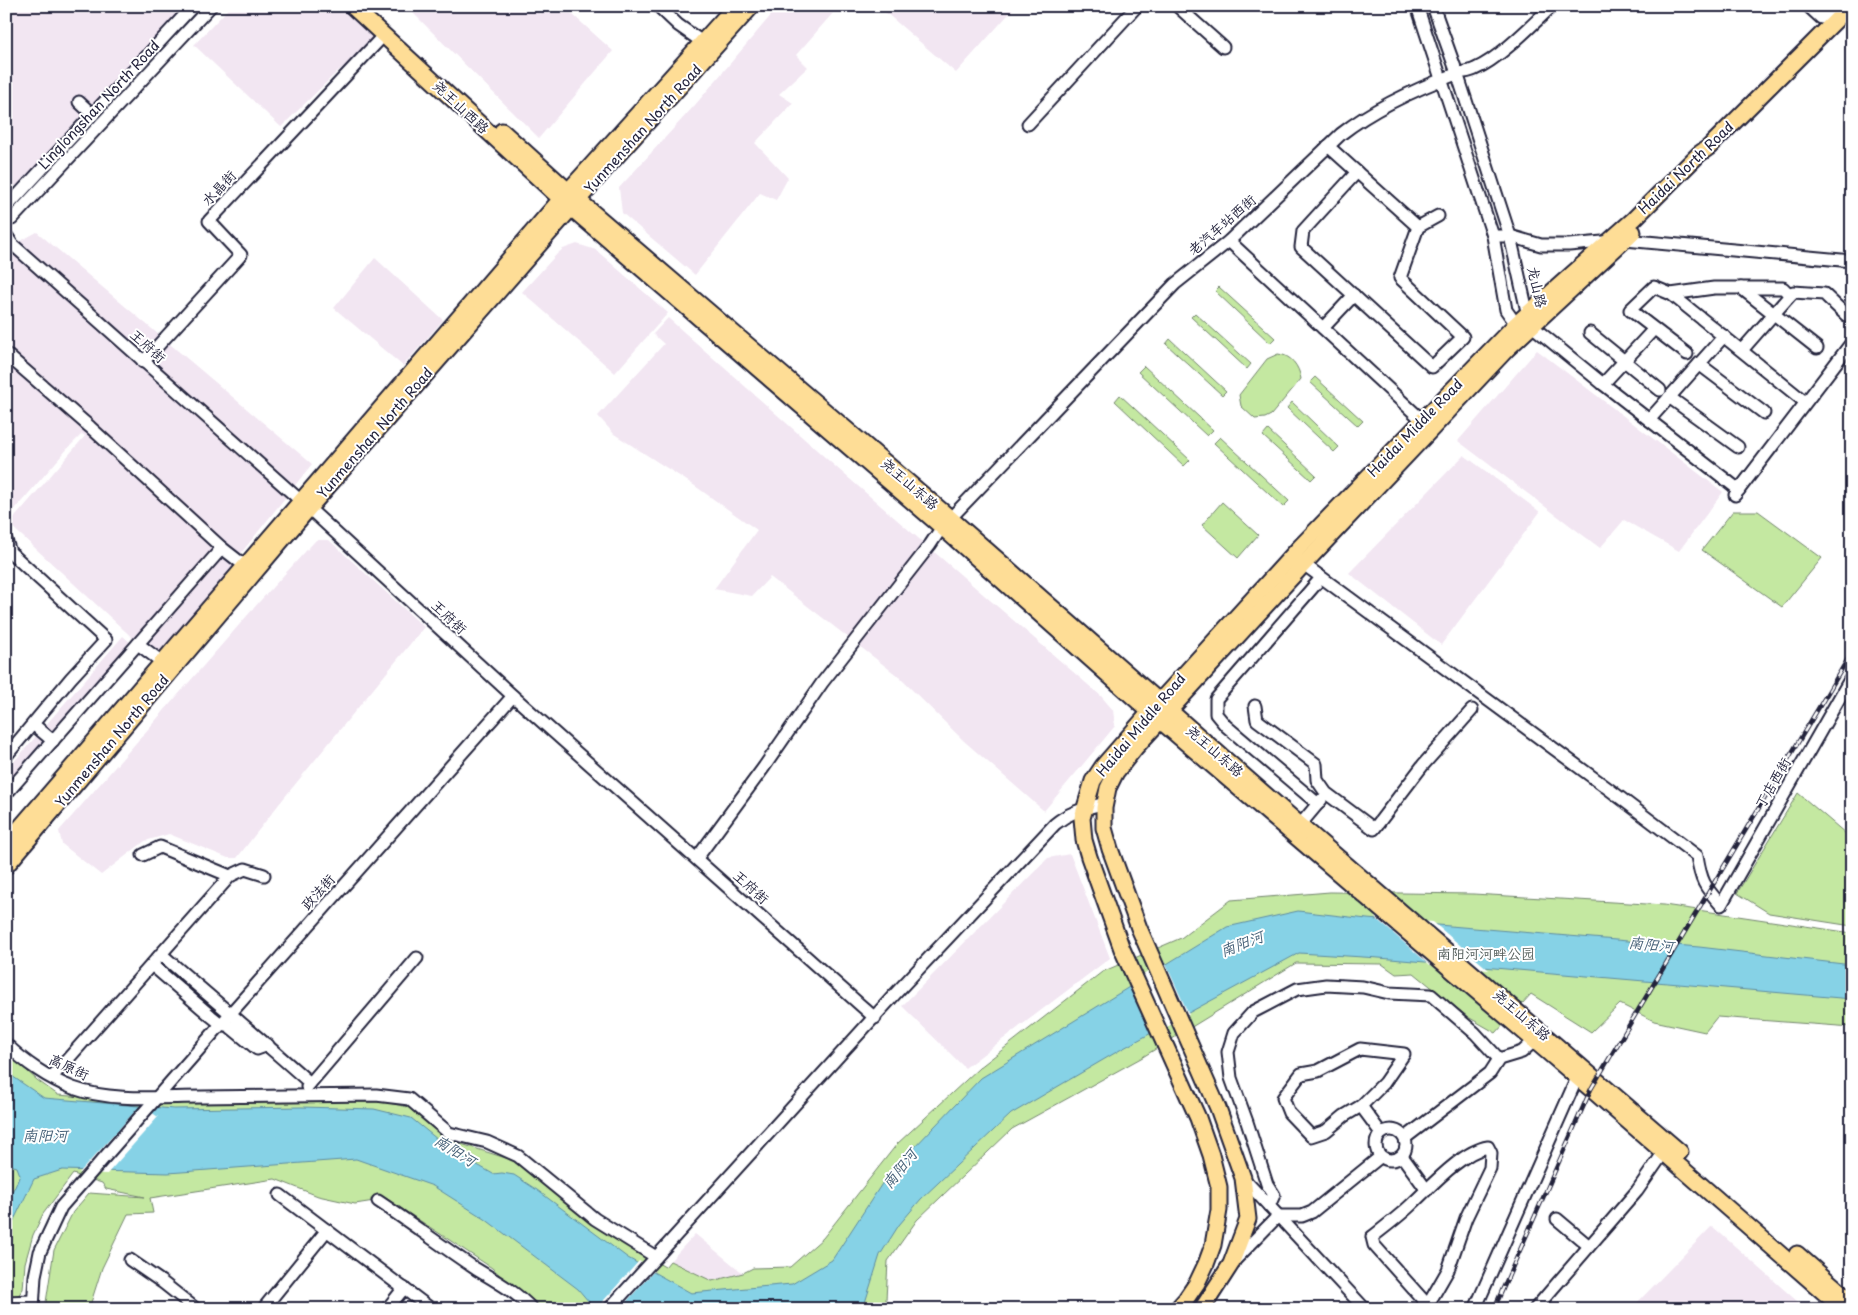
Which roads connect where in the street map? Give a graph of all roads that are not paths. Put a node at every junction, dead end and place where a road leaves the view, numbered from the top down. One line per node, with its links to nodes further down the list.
1 (193, 6): 23 (street, Linglongshan North Road)
2 (211, 6): 30 (street, Linglongshan North Road)
3 (352, 6): 17 (main road, 尧王山西路)
4 (366, 6): 27 (main road, 尧王山西路)
5 (658, 6): 18 (street)
6 (735, 6): 18 (main road, Yunmenshan North Road)
7 (752, 6): 18 (main road, Yunmenshan North Road)
8 (1137, 6): 24 (street)
9 (1177, 6): 19 (street)
10 (1417, 6): 21 (street)
11 (1433, 6): 20 (street, 龙山路)
12 (1552, 6): 20 (street, 老汽车站西街)
13 (1808, 6): 14 (street)
14 (1833, 6)
15 (1850, 6): 37 (main road, Haidai North Road)
16 (1852, 10): 35 (main road, Haidai North Road)
17 (383, 36): 27 (main road, 尧王山西路); 56 (street, 水晶街)
18 (709, 47): 27 (main road, Yunmenshan North Road)
19 (1222, 47)
20 (1458, 73): 21 (street, 老汽车站西街); 34 (street, 龙山路)
21 (1443, 80): 25 (street, 老汽车站西街); 33 (street)
22 (79, 102): 23 (street)
23 (92, 115): 28 (street, Linglongshan North Road)
24 (1028, 124)
25 (1328, 146): 26 (street); 36 (street, 老汽车站西街)
26 (1357, 172): 31 (street); 41 (street)
27 (569, 200): 65 (main road, Yunmenshan North Road); 66 (main road, 尧王山东路)
28 (6, 208)
29 (1438, 216): 31 (street)
30 (6, 221)
31 (1418, 227): 41 (street)
32 (6, 235): 56 (street, 王府街)
33 (1494, 236): 34 (street); 46 (street)
34 (1510, 236): 37 (street); 45 (street, 龙山路)
35 (1625, 240): 37 (street); 38 (street); 45 (main road, Haidai North Road)
36 (1229, 241): 47 (street); 66 (street, 老汽车站西街)
37 (1606, 242): 45 (main road, Haidai North Road)
38 (1852, 261)
39 (1741, 288): 40 (street); 42 (street); 43 (street)
40 (1671, 294): 48 (street); 50 (street)
41 (1354, 295): 47 (street)
42 (1790, 295): 43 (street); 44 (street)
43 (1774, 314): 52 (street); 53 (street)
44 (1846, 315)
45 (1529, 320): 46 (main road, Haidai North Road); 58 (street); 69 (main road, Haidai Middle Road)
46 (1516, 324): 62 (main road, Haidai Middle Road)
47 (1323, 328): 62 (street)
48 (1654, 329): 55 (street); 58 (street)
49 (1590, 333): 59 (street)
50 (1724, 336): 53 (street); 57 (street)
51 (1852, 342): 60 (street)
52 (1816, 348)
53 (1742, 350): 60 (street)
54 (6, 354): 68 (street)
55 (1687, 354)
56 (143, 362): 65 (street, 王府街)
57 (1699, 364): 59 (street); 61 (street)
58 (1603, 384): 63 (street)
59 (1665, 393): 63 (street); 64 (street)
60 (1805, 402): 63 (street)
61 (1764, 413)
62 (1423, 420): 69 (main road, Haidai Middle Road)
63 (1649, 420)
64 (1738, 447)
65 (305, 505): 70 (main road, Yunmenshan North Road); 75 (street, 王府街); 91 (main road, Yunmenshan North Road)
66 (946, 523): 78 (main road, 尧王山东路); 90 (street, 老汽车站西街)
67 (6, 540): 79 (street)
68 (222, 548): 70 (street); 72 (street)
69 (1298, 560): 71 (street); 78 (main road, Haidai Middle Road)
70 (245, 566): 73 (main road, Yunmenshan North Road)
71 (1321, 578): 74 (street, 丁店西街); 85 (street)
72 (138, 644): 73 (street); 80 (street)
73 (162, 662): 88 (main road, Yunmenshan North Road)
74 (1852, 676)
75 (512, 696): 90 (street, 王府街); 97 (street, 政法街)
76 (1255, 706): 82 (street)
77 (1472, 710): 82 (street)
78 (1159, 711): 84 (main road, Haidai Middle Road); 86 (main road, Haidai Middle Road); 87 (main road, 尧王山东路)
79 (33, 724): 80 (street); 81 (street)
80 (53, 741): 83 (street)
81 (6, 756)
82 (1326, 793): 85 (street)
83 (6, 794)
84 (1105, 802): 86 (street); 116 (main road, Haidai Middle Road)
85 (1318, 804): 87 (street)
86 (1084, 808): 98 (street); 139 (main road, Haidai Middle Road)
87 (1302, 831): 100 (main road, 尧王山东路)
88 (6, 844)
89 (143, 856): 93 (street)
90 (697, 858): 98 (street, 王府街)
91 (6, 866)
92 (264, 874): 93 (street)
93 (230, 876): 94 (street)
94 (161, 954): 96 (street); 97 (street)
95 (417, 958): 107 (street)
96 (152, 965): 99 (street); 105 (street)
97 (230, 1014): 99 (street, 政法街); 103 (street)
98 (875, 1018): 126 (street)
99 (222, 1024): 103 (street); 109 (street, 政法街)
100 (1524, 1025): 101 (main road, 尧王山东路); 130 (main road, 尧王山东路)
101 (1534, 1041): 104 (street); 106 (main road, 尧王山东路)
102 (6, 1044): 105 (street, 高原街)
103 (268, 1045): 107 (street)
104 (1499, 1059): 112 (street); 120 (street)
105 (52, 1077): 109 (street, 高原街)
106 (1577, 1078): 113 (main road, 尧王山东路); 142 (street)
107 (310, 1083): 108 (street)
108 (299, 1096): 109 (street, 高原街); 126 (street, 高原街)
109 (157, 1097): 131 (street, 政法街)
110 (1361, 1106): 110 (street); 111 (street)
111 (1381, 1133): 112 (street); 115 (street)
112 (1404, 1138): 114 (street)
113 (1664, 1152): 124 (street); 143 (main road, 尧王山东路)
114 (1402, 1156): 115 (street); 117 (street)
115 (1380, 1157): 121 (street)
116 (1243, 1178): 120 (street); 127 (main road, Haidai Middle Road)
117 (1426, 1188): 117 (street)
118 (280, 1195): 123 (street)
119 (378, 1201): 137 (street)
120 (1269, 1206): 121 (street)
121 (1278, 1216): 127 (street); 141 (street)
122 (1556, 1219): 124 (street)
123 (327, 1230): 128 (street); 134 (street)
124 (1589, 1246): 132 (street)
125 (130, 1260): 133 (street)
126 (653, 1260): 138 (street)
127 (1231, 1264): 140 (main road, Haidai Middle Road)
128 (404, 1288): 135 (street); 136 (street)
129 (6, 1302): 131 (street)
130 (1852, 1302)
131 (32, 1305)
132 (1538, 1308)
133 (196, 1309)
134 (263, 1309)
135 (387, 1309)
136 (431, 1309)
137 (532, 1309)
138 (609, 1309)
139 (1177, 1309)
140 (1202, 1309)
141 (1365, 1309)
142 (1475, 1309)
143 (1843, 1309)

